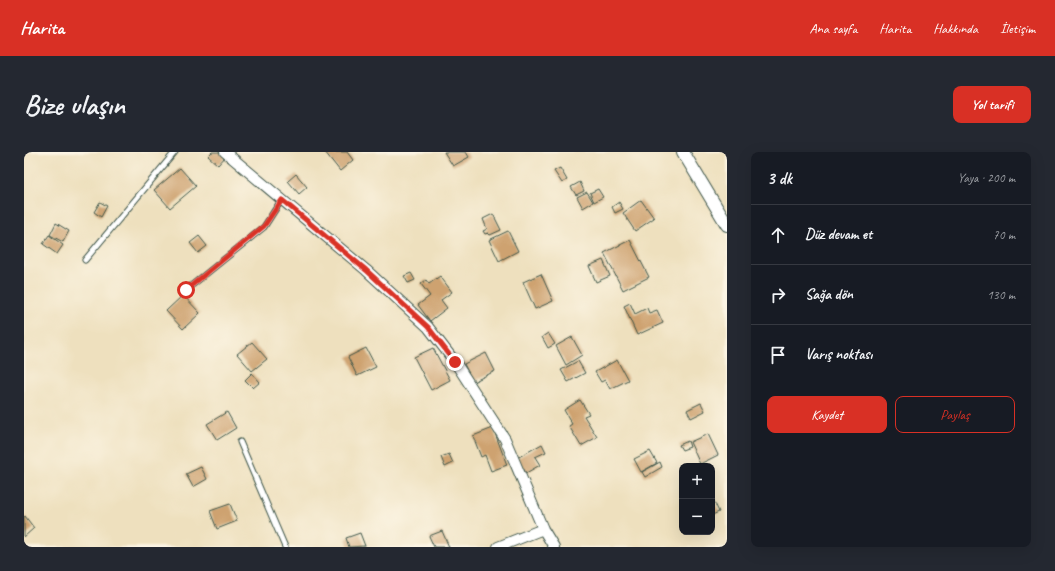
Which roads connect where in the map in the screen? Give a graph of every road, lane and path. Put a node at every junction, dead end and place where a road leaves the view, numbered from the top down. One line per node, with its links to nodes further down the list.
1 (175, 152): 6 (lane)
2 (225, 152): 4 (street)
3 (683, 152): 5 (street)
4 (282, 200): 7 (lane); 9 (street)
5 (727, 225)
6 (85, 260)
7 (186, 290)
8 (240, 442): 10 (lane)
9 (543, 529): 11 (street); 12 (street)
10 (285, 547)
11 (498, 547)
12 (554, 547)

